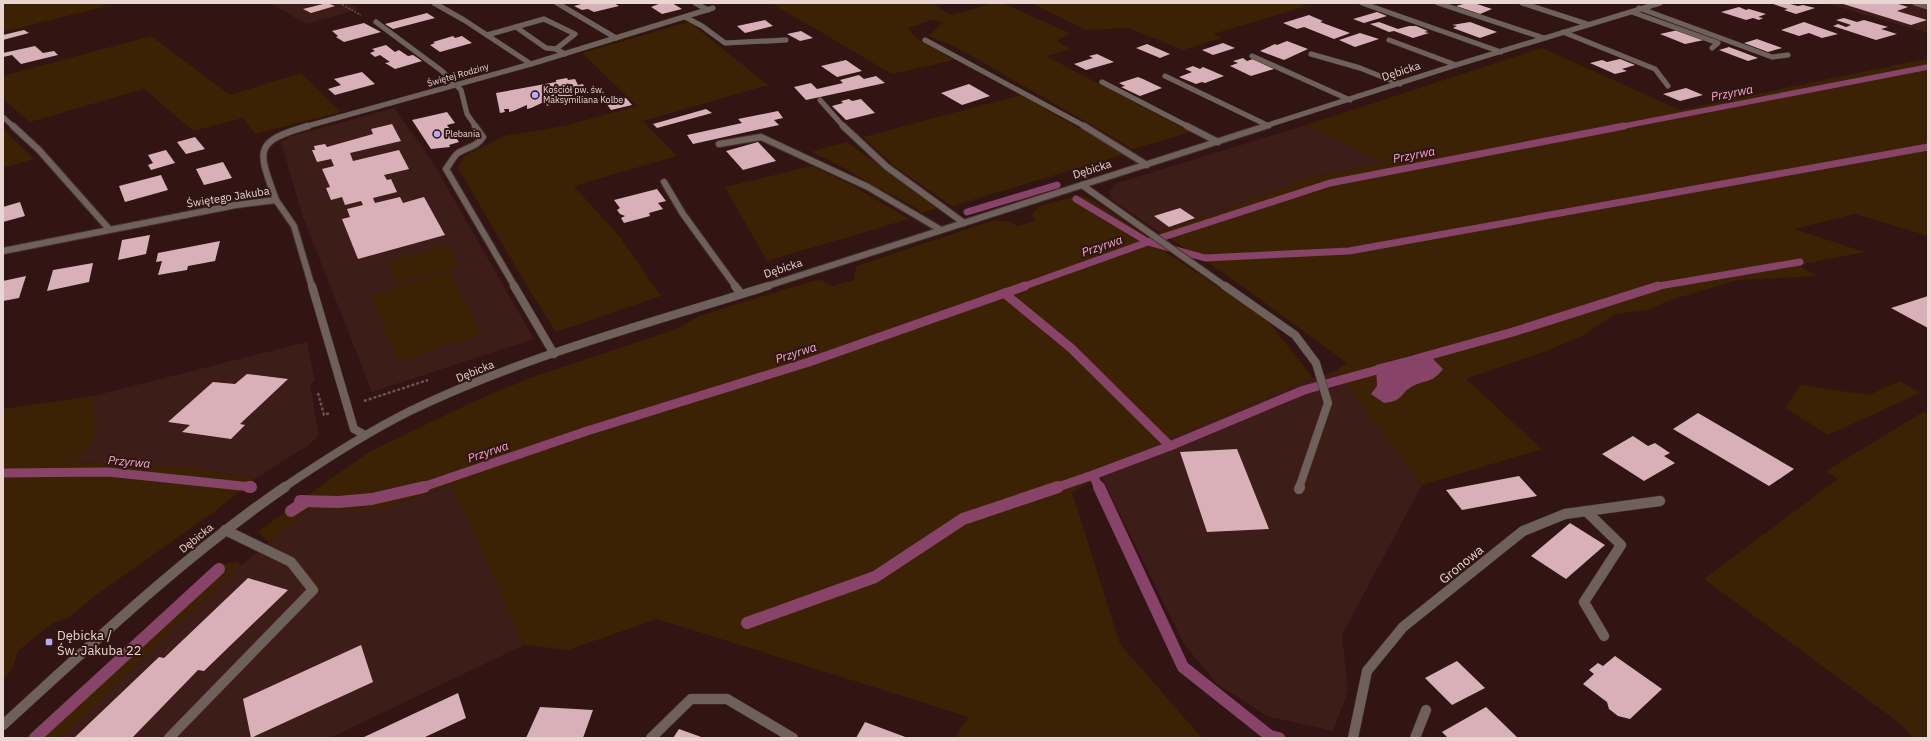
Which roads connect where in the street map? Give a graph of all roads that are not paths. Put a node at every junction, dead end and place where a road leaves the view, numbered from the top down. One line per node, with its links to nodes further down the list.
1 (434, 3): 18 (street)
2 (558, 3): 19 (street)
3 (696, 3): 13 (street, Świętej Rodziny)
4 (1362, 3): 26 (street)
5 (1438, 3): 20 (street)
6 (1522, 3): 15 (street)
7 (1660, 3): 9 (street, Dębicka)
8 (1915, 3): 10 (street)
9 (1651, 4): 11 (street, Dębicka)
10 (1928, 7)
11 (1639, 8): 12 (street, Dębicka); 29 (street)
12 (1630, 11): 15 (street, Dębicka); 24 (street)
13 (685, 17): 19 (street, Świętej Rodziny); 21 (street)
14 (376, 22): 36 (street)
15 (1586, 24): 17 (street, Dębicka)
16 (516, 27): 18 (street); 25 (street); 25 (street)
17 (1563, 32): 20 (street, Dębicka); 37 (street)
18 (487, 35): 31 (street)
19 (616, 38): 27 (street, Świętej Rodziny)
20 (1544, 38): 26 (street, Dębicka)
21 (786, 40)
22 (925, 40): 44 (street)
23 (1389, 40): 32 (street)
24 (1712, 48)
25 (556, 49): 27 (street)
26 (1501, 52): 32 (street, Dębicka)
27 (565, 54): 31 (street, Świętej Rodziny)
28 (1311, 54): 35 (street)
29 (1788, 55)
30 (1252, 56): 39 (street)
31 (530, 64): 36 (street, Świętej Rodziny)
32 (1456, 65): 35 (street, Dębicka)
33 (1165, 76): 41 (street)
34 (1102, 82): 42 (street)
35 (1400, 84): 39 (street, Dębicka)
36 (454, 86): 47 (street, Świętej Rodziny); 53 (street)
37 (1668, 86)
38 (820, 100): 48 (street)
39 (1350, 100): 41 (street, Dębicka)
40 (3, 117): 49 (street)
41 (1269, 126): 42 (street, Dębicka)
42 (1218, 142): 44 (street, Dębicka)
43 (719, 144): 50 (street)
44 (1148, 165): 46 (street, Dębicka)
45 (664, 182): 52 (street)
46 (1082, 185): 48 (street, Dębicka); 55 (street)
47 (276, 200): 49 (street, Świętego Jakuba); 54 (street, Świętego Jakuba)
48 (964, 222): 50 (street, Dębicka)
49 (110, 229): 51 (street, Świętego Jakuba)
50 (941, 230): 52 (street, Dębicka)
51 (3, 251)
52 (742, 294): 53 (street, Dębicka)
53 (554, 354): 54 (street, Dębicka)
54 (365, 435): 58 (street, Dębicka)
55 (1299, 489)
56 (1660, 501): 57 (street, Gronowa)
57 (1586, 511): 59 (street); 65 (street, Gronowa)
58 (225, 530): 61 (street, Dębicka); 62 (street)
59 (1604, 636)
60 (1426, 710): 66 (street)
61 (3, 725)
62 (169, 738)
63 (651, 738): 64 (street)
64 (793, 738)
65 (1353, 738)
66 (1415, 738)

